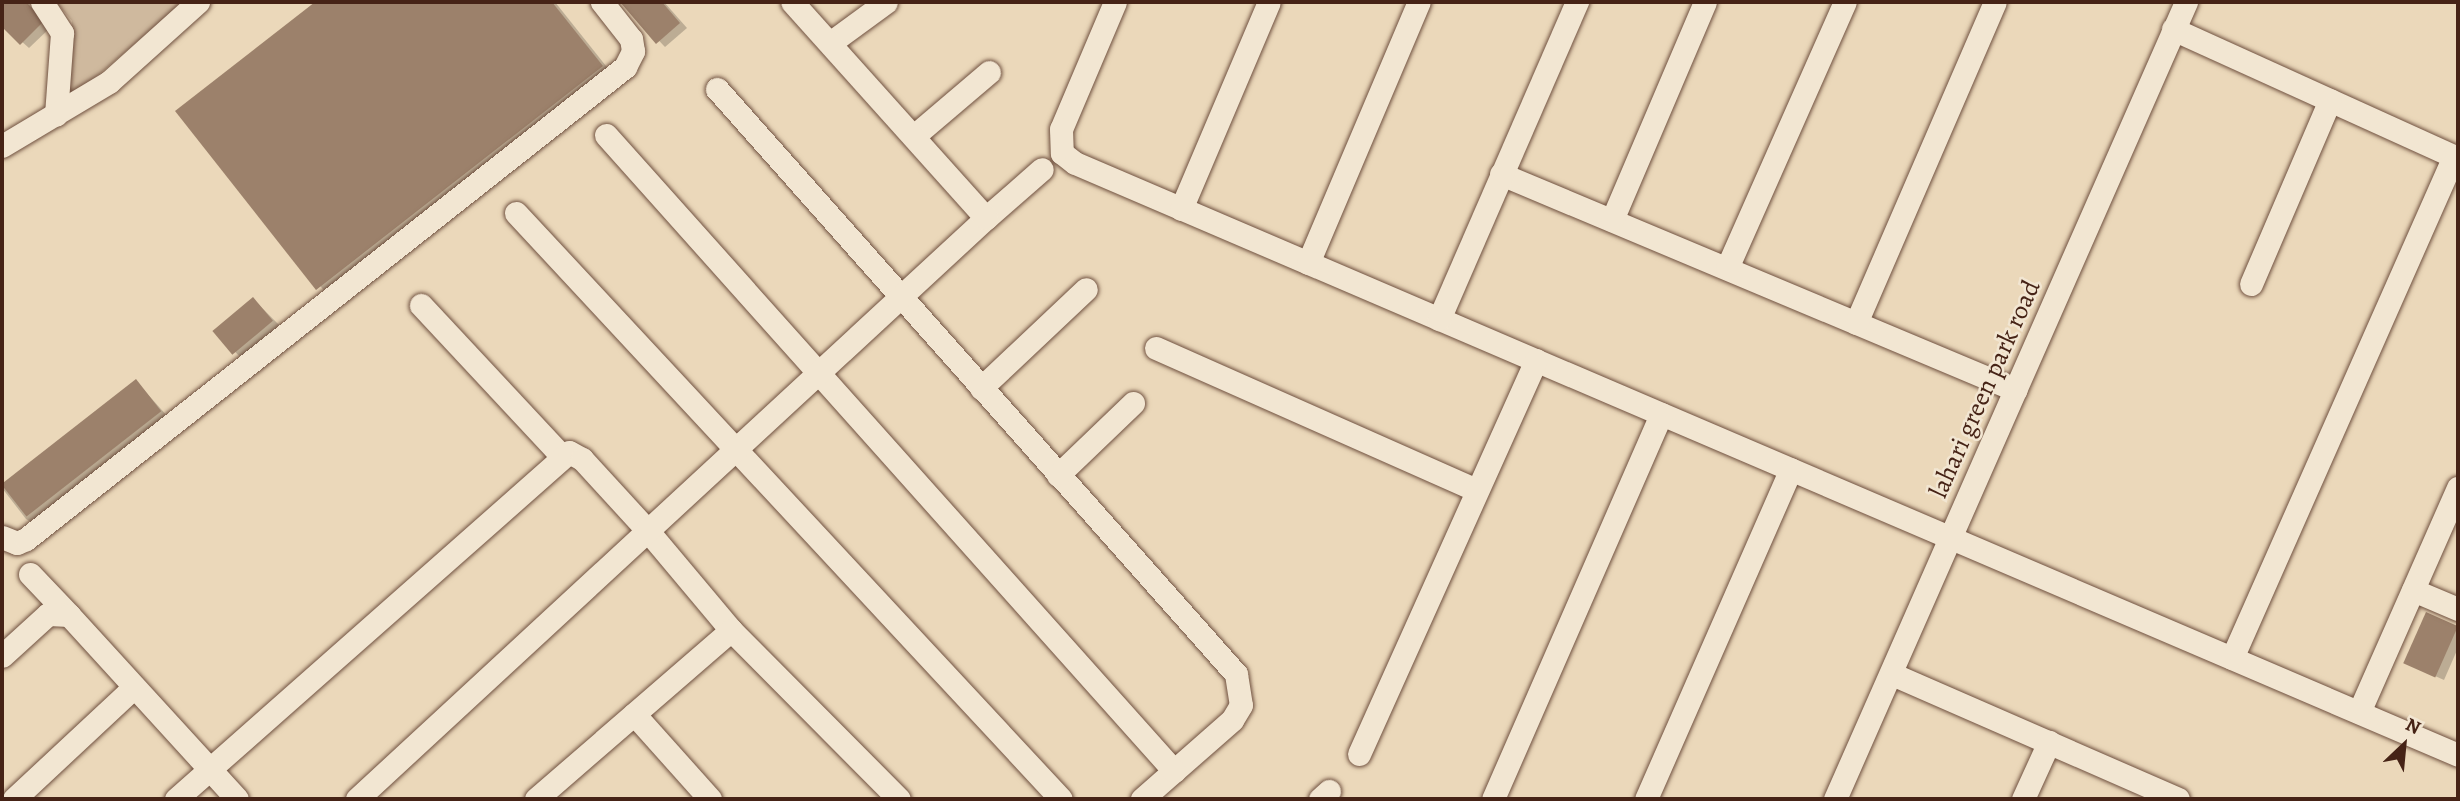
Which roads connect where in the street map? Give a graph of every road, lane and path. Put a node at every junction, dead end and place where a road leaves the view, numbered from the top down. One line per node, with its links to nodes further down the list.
1 (42, 2): 19 (street)
2 (198, 2): 19 (street)
3 (602, 2): 52 (street)
4 (792, 2): 15 (street)
5 (887, 2): 15 (street)
6 (1115, 2): 26 (street)
7 (1269, 2): 26 (street)
8 (1419, 2): 30 (street)
9 (1577, 2): 25 (street)
10 (1705, 2): 29 (street)
11 (1844, 2): 31 (street)
12 (1994, 2): 37 (street)
13 (2186, 2): 14 (street, lahari green park road)
14 (2173, 29): 18 (street); 42 (street, lahari green park road)
15 (830, 43): 21 (street)
16 (989, 72): 21 (street)
17 (718, 89): 34 (street)
18 (2330, 100): 23 (street); 32 (street)
19 (56, 115): 22 (street)
20 (606, 135): 40 (street)
21 (915, 135): 28 (street)
22 (2, 146)
23 (2456, 157): 60 (street)
24 (1042, 169): 28 (street)
25 (1502, 174): 29 (street); 36 (street)
26 (1181, 209): 30 (street)
27 (516, 213): 45 (street)
28 (986, 218): 34 (street)
29 (1612, 220): 31 (street)
30 (1308, 263): 36 (street)
31 (1727, 268): 37 (street)
32 (2251, 284)
33 (1086, 289): 41 (street)
34 (901, 299): 40 (street); 41 (street)
35 (421, 305): 46 (street)
36 (1438, 319): 39 (street)
37 (1856, 323): 42 (street)
38 (1156, 348): 50 (street)
39 (1536, 360): 44 (street); 50 (street)
40 (819, 374): 45 (street); 69 (street)
41 (981, 388): 48 (street)
42 (2016, 390): 53 (street, lahari green park road)
43 (1133, 403): 48 (street)
44 (1661, 414): 47 (street); 79 (street)
45 (736, 450): 51 (street); 77 (street)
46 (562, 456): 51 (street); 68 (street)
47 (1791, 469): 53 (street); 80 (street)
48 (1058, 475): 69 (street)
49 (2458, 488): 55 (street)
50 (1477, 490): 66 (street)
51 (647, 530): 58 (street); 74 (street)
52 (2, 537)
53 (1950, 537): 60 (street); 61 (street, lahari green park road)
54 (30, 574): 57 (street)
55 (2413, 590): 56 (street); 63 (street)
56 (2458, 610)
57 (69, 615): 59 (street); 62 (street)
58 (731, 630): 64 (street); 76 (street)
59 (2, 656)
60 (2232, 658): 63 (street)
61 (1892, 674): 65 (street); 81 (street, lahari green park road)
62 (134, 687): 68 (street); 71 (street)
63 (2359, 712): 67 (street)
64 (634, 714): 70 (street); 75 (street)
65 (2049, 743): 82 (street); 83 (street)
66 (1359, 754)
67 (2458, 755)
68 (209, 769): 72 (street); 73 (street)
69 (1174, 771): 78 (street)
70 (548, 795)
71 (14, 799)
72 (176, 799)
73 (237, 799)
74 (357, 799)
75 (710, 799)
76 (899, 799)
77 (1061, 799)
78 (1142, 799)
79 (1493, 799)
80 (1646, 799)
81 (1835, 799)
82 (2023, 799)
83 (2175, 799)

